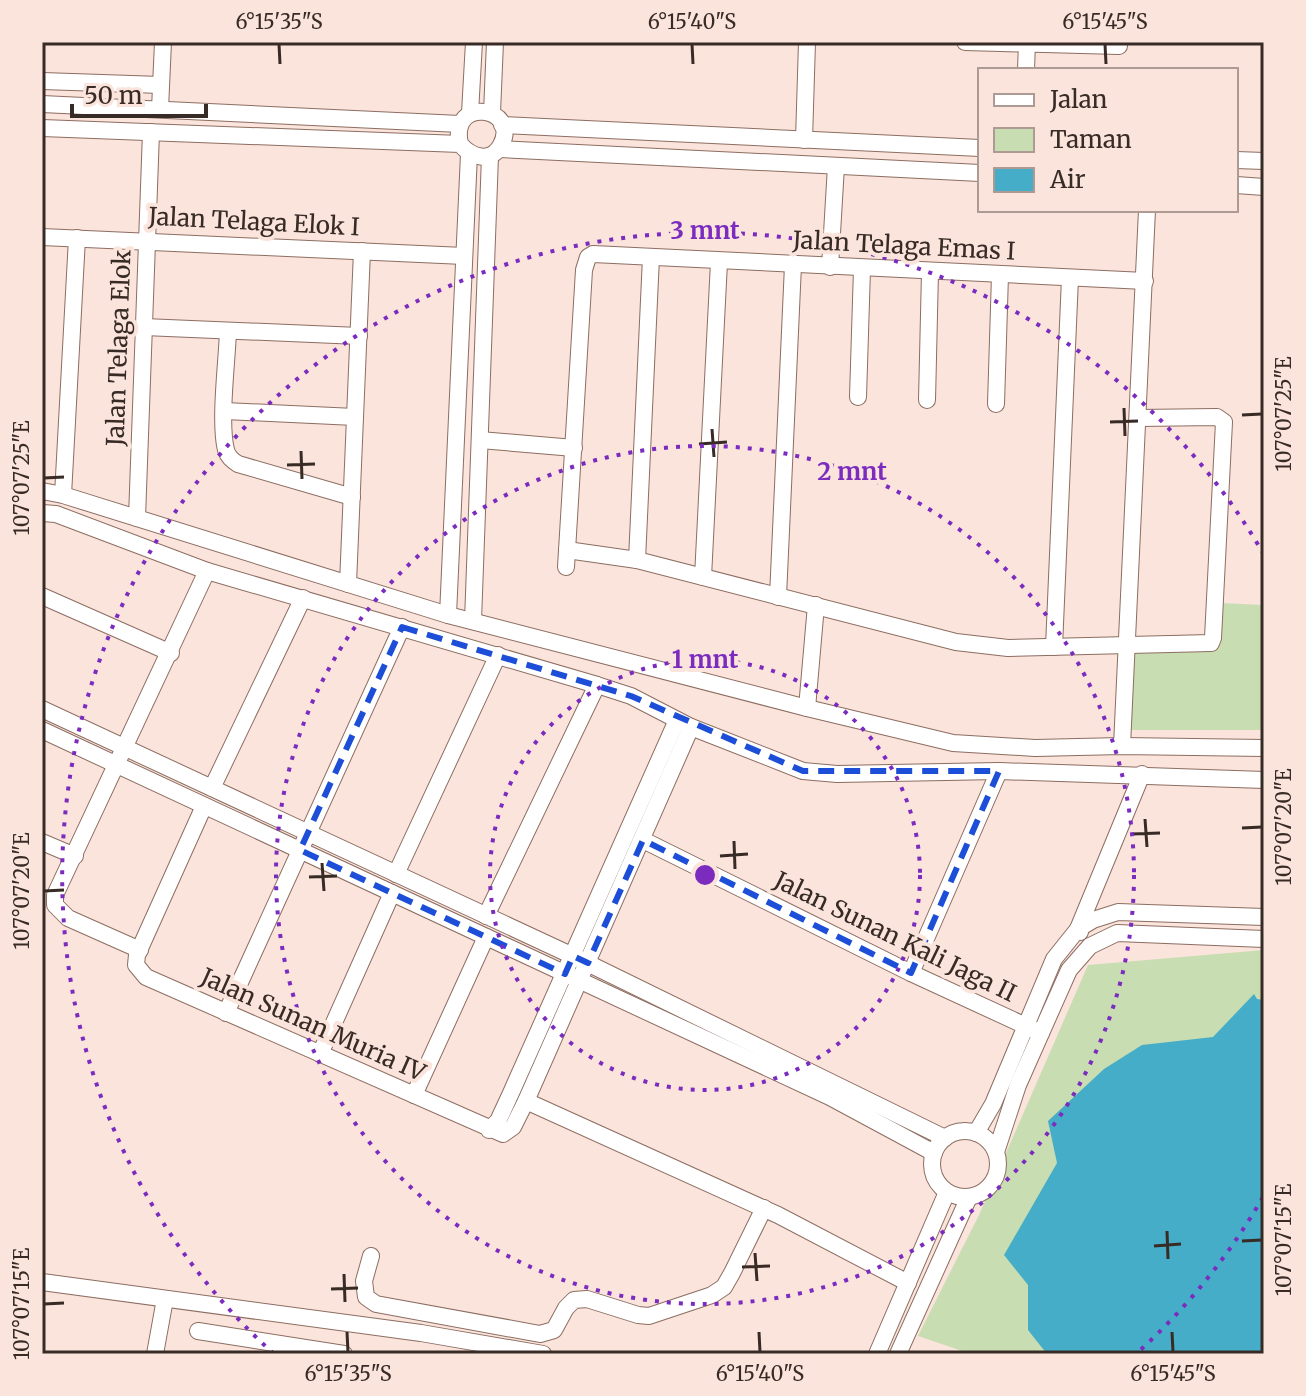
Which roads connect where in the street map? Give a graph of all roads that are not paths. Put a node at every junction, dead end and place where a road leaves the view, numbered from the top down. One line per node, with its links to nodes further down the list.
1 (163, 42): 10 (street)
2 (474, 42): 13 (street)
3 (495, 42): 14 (street)
4 (807, 42): 17 (street)
5 (965, 42): 6 (street)
6 (1027, 43): 7 (street); 8 (street)
7 (1119, 46)
8 (1026, 68)
9 (42, 81): 10 (street)
10 (161, 85): 12 (street)
11 (42, 104): 12 (street)
12 (160, 109): 13 (street)
13 (465, 118): 14 (street); 19 (street)
14 (497, 119): 17 (street); 20 (street)
15 (42, 128): 16 (street)
16 (151, 132): 19 (street); 30 (street, Jalan Telaga Elok)
17 (804, 140): 18 (street)
18 (978, 148)
19 (464, 149): 20 (street); 32 (street)
20 (495, 152): 23 (street); 51 (street)
21 (1238, 160): 22 (street)
22 (1264, 161)
23 (836, 166): 24 (street); 36 (street)
24 (978, 173)
25 (1238, 185): 26 (street)
26 (1264, 187)
27 (1147, 212): 41 (street)
28 (42, 237): 29 (street, Jalan Telaga Elok I)
29 (77, 238): 30 (street, Jalan Telaga Elok I); 54 (street)
30 (147, 242): 31 (street, Jalan Telaga Elok I); 42 (street, Jalan Telaga Elok)
31 (362, 251): 32 (street, Jalan Telaga Elok I); 44 (street)
32 (464, 256): 66 (street)
33 (651, 257): 34 (street, Jalan Telaga Emas I); 52 (street, Jalan Telaga Emas I); 58 (street)
34 (719, 262): 35 (street, Jalan Telaga Emas I); 60 (street)
35 (793, 265): 36 (street, Jalan Telaga Emas I); 63 (street)
36 (830, 267): 37 (street, Jalan Telaga Emas I)
37 (862, 269): 38 (street, Jalan Telaga Emas I); 45 (street)
38 (930, 272): 39 (street, Jalan Telaga Emas I); 46 (street)
39 (1000, 275): 40 (street, Jalan Telaga Emas I); 47 (street)
40 (1070, 278): 41 (street, Jalan Telaga Emas I); 69 (street)
41 (1145, 281): 50 (street)
42 (144, 327): 43 (street); 57 (street, Jalan Telaga Elok)
43 (228, 331): 44 (street); 48 (street)
44 (359, 336): 49 (street)
45 (858, 397)
46 (927, 400)
47 (996, 404)
48 (225, 411): 49 (street); 55 (street)
49 (355, 417): 55 (street)
50 (1138, 418): 70 (street); 70 (street)
51 (480, 440): 52 (street); 67 (street)
52 (574, 448): 58 (street, Jalan Telaga Emas I)
53 (42, 491): 54 (street)
54 (63, 495): 57 (street)
55 (352, 497): 61 (street)
56 (42, 513): 59 (street)
57 (137, 518): 61 (street)
58 (637, 560): 60 (street)
59 (207, 571): 64 (street); 71 (street)
60 (703, 577): 63 (street)
61 (348, 584): 66 (street)
62 (42, 596): 71 (street)
63 (778, 597): 65 (street)
64 (303, 598): 68 (street); 85 (street)
65 (816, 605): 69 (street); 74 (street)
66 (448, 615): 67 (street)
67 (473, 621): 74 (street)
68 (402, 627): 72 (street); 87 (street)
69 (1054, 647): 70 (street)
70 (1127, 647): 78 (street)
71 (171, 653): 79 (street)
72 (498, 655): 73 (street); 92 (street)
73 (597, 685): 76 (street); 94 (street)
74 (807, 708): 78 (street)
75 (42, 709): 79 (street)
76 (684, 724): 82 (street); 88 (street); 101 (street)
77 (42, 730): 81 (street)
78 (1122, 746): 80 (street)
79 (125, 748): 81 (street); 85 (street)
80 (1264, 748)
81 (116, 766): 86 (street); 91 (street)
82 (999, 771): 83 (street); 102 (street)
83 (1142, 774): 84 (street); 96 (street)
84 (1264, 780)
85 (212, 788): 87 (street)
86 (204, 806): 90 (street); 100 (street)
87 (308, 833): 90 (street); 92 (street)
88 (643, 840): 101 (street); 102 (street, Jalan Sunan Kali Jaga II)
89 (42, 842): 91 (street)
90 (300, 850): 93 (street); 104 (street)
91 (75, 856): 100 (street)
92 (396, 874): 94 (street)
93 (392, 893): 97 (street); 106 (street)
94 (486, 916): 101 (street)
95 (1264, 917): 96 (street)
96 (1078, 929): 99 (street); 105 (street)
97 (486, 937): 103 (street); 107 (street)
98 (1264, 939): 99 (street)
99 (1090, 946): 105 (street)
100 (140, 950): 104 (street, Jalan Sunan Muria IV)
101 (580, 960): 103 (street); 111 (street)
102 (911, 973): 105 (street, Jalan Sunan Kali Jaga II)
103 (572, 977): 108 (street); 109 (street); 113 (street)
104 (226, 1013): 106 (street, Jalan Sunan Muria IV)
105 (1034, 1031): 110 (street); 112 (street)
106 (320, 1054): 107 (street, Jalan Sunan Muria IV)
107 (414, 1095): 109 (street, Jalan Sunan Muria IV)
108 (526, 1101): 109 (street); 116 (street)
109 (489, 1130)
110 (976, 1133): 111 (street); 112 (street)
111 (945, 1138): 113 (street)
112 (996, 1152): 115 (street)
113 (934, 1153): 114 (street)
114 (947, 1192): 115 (street); 119 (street)
115 (969, 1197): 128 (street)
116 (764, 1208): 117 (street); 119 (street)
117 (371, 1256)
118 (42, 1282): 120 (street)
119 (908, 1283): 127 (street)
120 (165, 1299): 121 (street); 124 (street)
121 (318, 1319): 123 (street); 126 (street)
122 (198, 1331): 123 (street)
123 (312, 1352): 125 (street)
124 (155, 1354)
125 (344, 1354)
126 (543, 1354)
127 (877, 1354)
128 (898, 1354)

